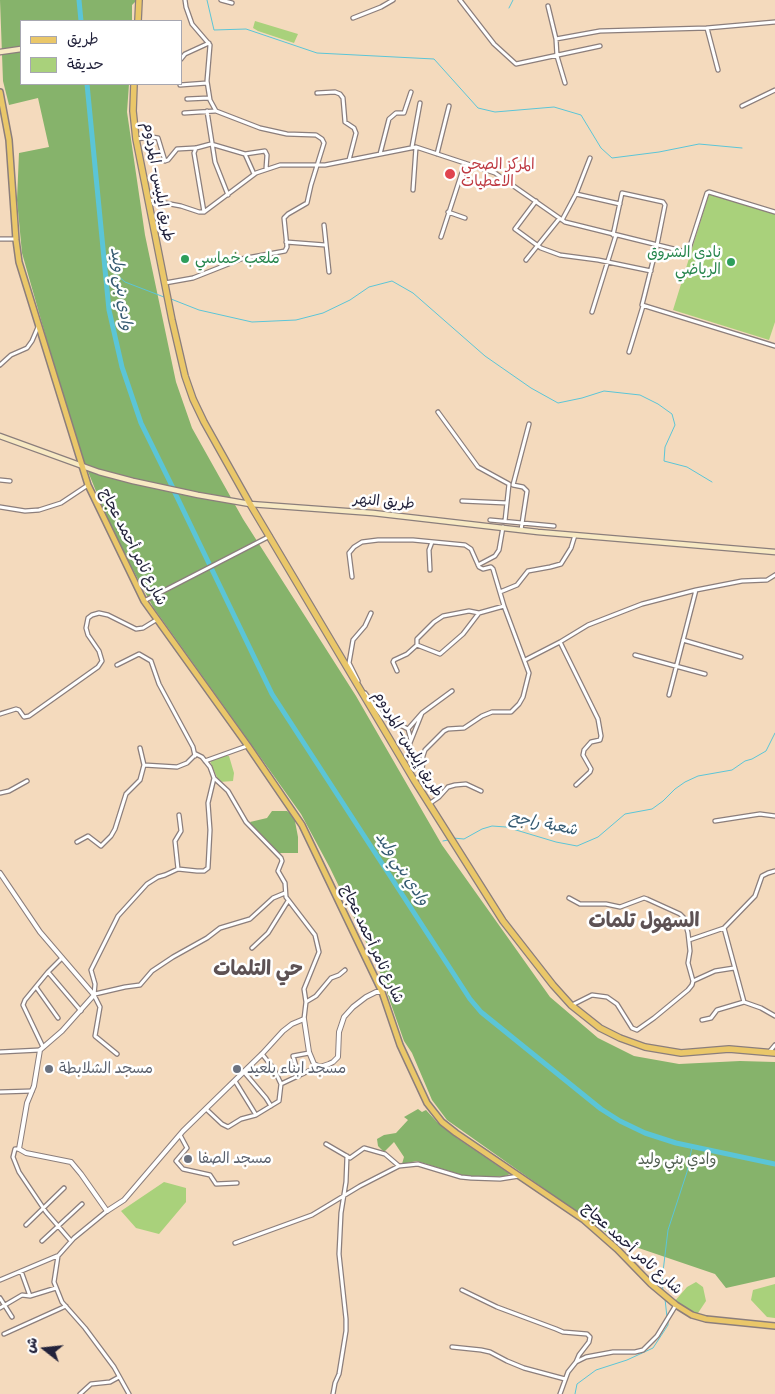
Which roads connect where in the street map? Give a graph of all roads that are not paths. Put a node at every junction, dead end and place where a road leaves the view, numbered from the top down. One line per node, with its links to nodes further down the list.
1 (139, 0): 9 (highway)
2 (185, 0): 13 (street)
3 (221, 0): 6 (street)
4 (393, 0): 8 (street)
5 (460, 0): 17 (street)
6 (232, 3)
7 (548, 6): 12 (street)
8 (353, 18)
9 (138, 20)
10 (775, 22): 11 (street)
11 (707, 28): 12 (street); 19 (street)
12 (556, 39): 17 (street)
13 (209, 43): 18 (street); 20 (street)
14 (600, 46): 17 (street)
15 (20, 49): 16 (main road)
16 (0, 52)
17 (557, 56): 21 (street)
18 (182, 58)
19 (718, 70)
20 (207, 83): 23 (street); 28 (street)
21 (565, 83)
22 (134, 85): 36 (highway, طريق ايليس- المردوم)
23 (182, 85)
24 (775, 90): 32 (street)
25 (0, 92): 64 (main road, شارع ثامر أحمد عجاج)
26 (411, 92): 41 (street)
27 (317, 94): 44 (street)
28 (210, 98): 29 (street); 34 (street)
29 (187, 99)
30 (420, 103): 38 (street)
31 (449, 106): 42 (street)
32 (742, 106)
33 (207, 111): 34 (street); 35 (street); 37 (street)
34 (216, 111): 46 (street)
35 (184, 113)
36 (136, 139): 39 (street); 52 (highway, طريق ايليس- المردوم)
37 (211, 144): 39 (street); 40 (street); 51 (street)
38 (414, 147): 41 (street); 42 (street); 49 (street)
39 (196, 148): 55 (street)
40 (245, 154): 47 (street); 48 (street)
41 (380, 154): 44 (street)
42 (437, 154): 45 (street)
43 (590, 158): 50 (street)
44 (349, 160): 46 (street)
45 (465, 163): 53 (street); 56 (street)
46 (317, 165): 47 (street); 65 (street)
47 (266, 169): 48 (street)
48 (254, 174): 51 (street)
49 (413, 190)
50 (576, 194): 54 (street); 59 (street)
51 (228, 195): 55 (street)
52 (148, 200): 55 (street); 73 (highway, طريق ايليس- المردوم)
53 (536, 201): 59 (street); 68 (street)
54 (620, 204): 61 (street); 67 (street)
55 (204, 212)
56 (448, 212): 58 (street); 62 (street)
57 (775, 212): 67 (street)
58 (466, 218)
59 (561, 220): 61 (street); 68 (street)
60 (324, 225): 66 (street)
61 (614, 235): 67 (street); 70 (street)
62 (442, 237)
63 (0, 239): 64 (street)
64 (16, 239): 76 (main road, شارع ثامر أحمد عجاج)
65 (286, 242): 66 (street); 73 (street)
66 (325, 245): 72 (street)
67 (657, 245): 71 (street)
68 (537, 246): 69 (street); 70 (street)
69 (526, 260)
70 (607, 262): 71 (street); 75 (street)
71 (651, 271): 74 (street)
72 (329, 272)
73 (164, 283): 92 (highway, طريق إيليس- المردوم)
74 (643, 306): 77 (street); 78 (street)
75 (592, 312)
76 (38, 327): 79 (street); 83 (main road, شارع ثامر أحمد عجاج)
77 (775, 346)
78 (629, 352)
79 (0, 365)
80 (438, 412): 86 (street)
81 (529, 424): 86 (street)
82 (0, 436): 83 (main road, طريق النهر)
83 (80, 464): 87 (main road, شارع ثامر أحمد عجاج); 92 (main road, طريق النهر)
84 (0, 480): 85 (street)
85 (10, 481)
86 (511, 484): 91 (street); 96 (street)
87 (88, 485): 88 (street); 89 (main road, شارع ثامر أحمد عجاج)
88 (81, 490): 89 (street); 93 (street)
89 (90, 491): 110 (main road, شارع ثامر أحمد عجاج)
90 (462, 501): 91 (street)
91 (507, 503): 95 (street)
92 (250, 504): 98 (main road, طريق النهر); 101 (highway, طريق إيليس- المردوم)
93 (0, 507)
94 (490, 520): 95 (street)
95 (505, 521): 96 (street)
96 (522, 522): 97 (street); 99 (street)
97 (554, 526)
98 (503, 527): 99 (main road, طريق النهر); 104 (street)
99 (521, 530): 100 (main road, طريق النهر)
100 (575, 535): 103 (main road, طريق النهر); 109 (street)
101 (271, 536): 110 (street); 125 (highway, طريق إيليس- المردوم)
102 (432, 542): 104 (street); 105 (street); 107 (street)
103 (775, 552)
104 (478, 565): 109 (street)
105 (430, 570)
106 (775, 575): 108 (street)
107 (352, 577)
108 (696, 590): 115 (street); 116 (street)
109 (500, 592): 111 (street)
110 (144, 601): 114 (main road, شارع ثامر أحمد عجاج)
111 (504, 606): 112 (street); 120 (street)
112 (479, 613): 117 (street); 117 (street)
113 (371, 614): 125 (street)
114 (156, 620): 129 (street); 132 (main road, شارع ثامر أحمد عجاج)
115 (683, 640): 119 (street); 122 (street)
116 (560, 642): 120 (street); 141 (street)
117 (417, 646): 123 (street)
118 (635, 655): 122 (street)
119 (741, 657)
120 (525, 660): 137 (street)
121 (116, 665): 134 (street)
122 (677, 665): 124 (street); 127 (street)
123 (397, 671)
124 (705, 674)
125 (362, 690): 130 (street); 139 (highway, طريق إيليس- المردوم)
126 (452, 691): 128 (street)
127 (669, 695)
128 (422, 713): 130 (street); 131 (street)
129 (0, 714)
130 (408, 729): 131 (street)
131 (411, 740): 137 (street)
132 (248, 746): 135 (street); 164 (main road, شارع ثامر أحمد عجاج)
133 (140, 748): 136 (street)
134 (195, 756): 135 (street); 136 (street)
135 (205, 761): 138 (street)
136 (144, 765): 148 (street)
137 (422, 771): 139 (street)
138 (214, 778): 149 (street); 152 (street)
139 (414, 780): 144 (highway, طريق إيليس- المردوم)
140 (27, 781): 143 (street)
141 (576, 785)
142 (481, 791): 144 (street)
143 (0, 793)
144 (429, 804): 168 (highway, طريق إيليس- المردوم)
145 (179, 815): 149 (street)
146 (775, 816): 147 (street)
147 (715, 821)
148 (78, 842)
149 (178, 869): 165 (street)
150 (775, 871): 155 (street)
151 (0, 873): 158 (street)
152 (285, 893): 154 (street); 165 (street)
153 (569, 898): 156 (street)
154 (289, 901): 157 (street); 166 (street)
155 (724, 928): 156 (street); 159 (street)
156 (689, 940): 162 (street)
157 (252, 948)
158 (62, 958): 161 (street); 165 (street)
159 (734, 968): 162 (street); 167 (street)
160 (345, 970): 166 (street)
161 (48, 972): 163 (street); 169 (street)
162 (693, 981): 168 (street)
163 (36, 986): 171 (street); 175 (street)
164 (382, 992): 181 (street); 196 (main road, شارع ثامر أحمد عجاج)
165 (95, 994): 169 (street); 179 (street)
166 (306, 1002): 172 (street)
167 (744, 1002): 170 (street); 173 (street)
168 (572, 1005): 178 (highway, طريق إيليس- المردوم)
169 (81, 1011): 175 (street)
170 (775, 1016)
171 (58, 1018)
172 (304, 1019): 177 (street); 180 (street)
173 (702, 1020)
174 (775, 1045): 178 (street)
175 (42, 1048): 176 (street); 186 (street)
176 (0, 1052)
177 (310, 1052): 181 (street); 183 (street)
178 (772, 1052)
179 (117, 1054)
180 (262, 1054): 182 (street); 185 (street)
181 (317, 1067): 183 (street)
182 (244, 1072): 184 (street); 188 (street)
183 (299, 1076): 185 (street)
184 (235, 1081): 189 (street); 190 (street)
185 (281, 1084): 188 (street)
186 (32, 1091): 187 (street); 193 (street)
187 (0, 1092)
188 (271, 1106): 190 (street)
189 (206, 1109): 190 (street); 191 (street)
190 (256, 1115)
191 (180, 1135): 197 (street); 202 (street)
192 (326, 1144): 194 (street)
193 (19, 1149): 201 (street); 202 (street)
194 (347, 1156): 195 (street); 199 (street)
195 (399, 1166): 196 (street); 199 (street)
196 (520, 1175): 215 (main road, شارع ثامر أحمد عجاج)
197 (237, 1184)
198 (64, 1188): 201 (street)
199 (344, 1197): 207 (street); 228 (street)
200 (82, 1204): 204 (street)
201 (45, 1208): 203 (street); 204 (street)
202 (107, 1211): 206 (street)
203 (26, 1225)
204 (58, 1226): 205 (street); 206 (street)
205 (42, 1241)
206 (71, 1241): 208 (street)
207 (235, 1243)
208 (58, 1256): 209 (street); 211 (street)
209 (21, 1271): 210 (street); 213 (street)
210 (0, 1280)
211 (56, 1288): 213 (street); 217 (street)
212 (462, 1290): 223 (street)
213 (30, 1296): 216 (street)
214 (0, 1298): 216 (street)
215 (676, 1305): 220 (main road, شارع ثامر أحمد عجاج); 223 (street)
216 (4, 1306): 218 (street); 219 (street)
217 (66, 1306): 221 (street); 224 (street)
218 (0, 1308)
219 (12, 1318)
220 (775, 1326)
221 (4, 1334)
222 (452, 1347): 225 (street)
223 (576, 1362): 225 (street)
224 (119, 1377): 226 (street); 227 (street)
225 (566, 1379): 229 (street)
226 (80, 1394)
227 (128, 1394)
228 (333, 1394)
229 (560, 1394)

